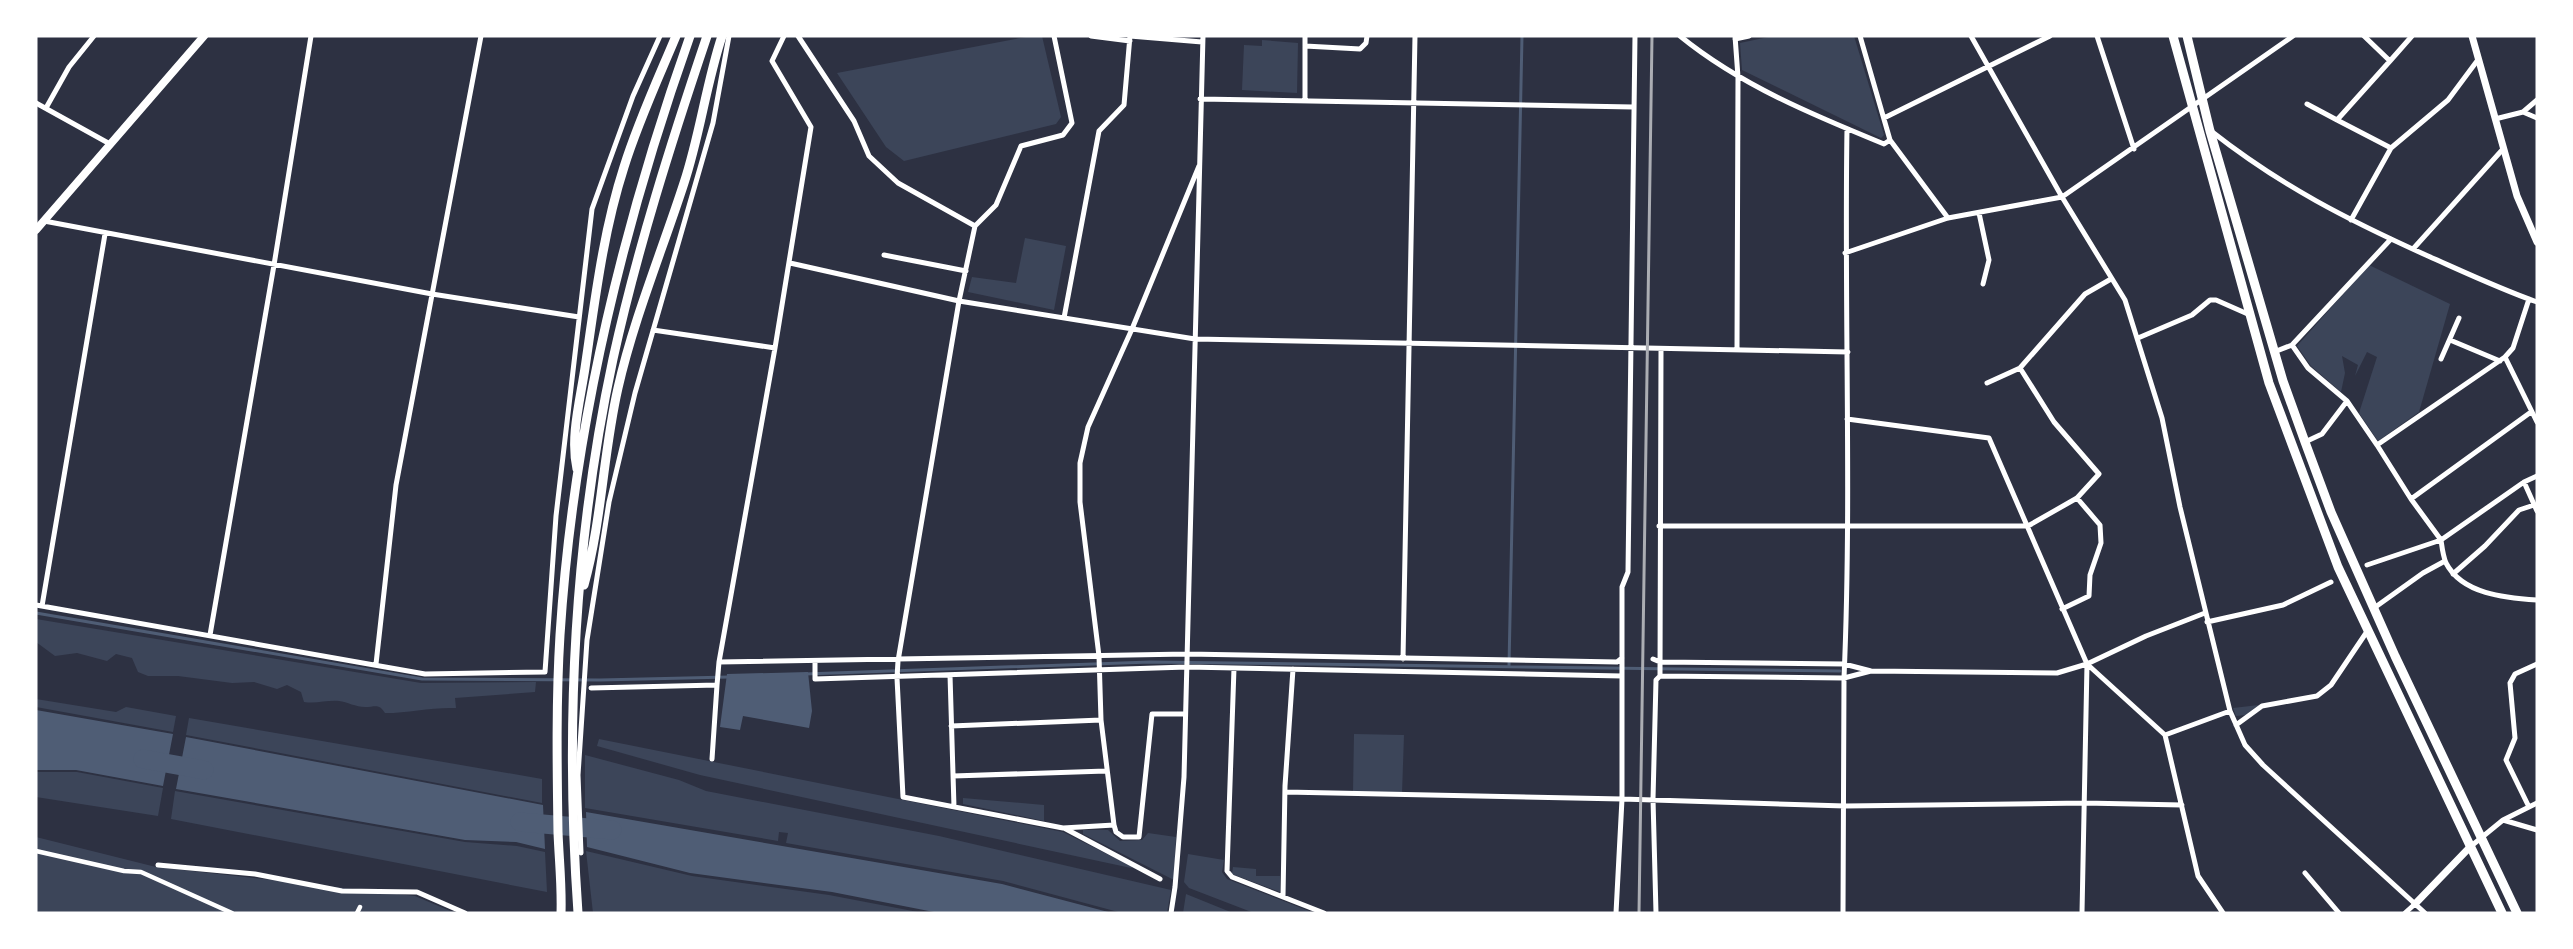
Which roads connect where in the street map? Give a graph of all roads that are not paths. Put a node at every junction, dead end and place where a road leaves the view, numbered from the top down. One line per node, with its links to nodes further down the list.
1 (94, 36): 48 (street)
2 (204, 36): 57 (main road)
3 (311, 36): 76 (street)
4 (481, 36): 80 (street)
5 (660, 36): 85 (street)
6 (676, 36): 112 (highway)
7 (690, 36): 112 (highway)
8 (707, 36): 131 (highway)
9 (722, 36): 131 (highway)
10 (729, 36): 89 (street)
11 (784, 36): 75 (street)
12 (798, 36): 67 (street)
13 (1054, 36): 67 (street)
14 (1091, 36): 31 (street)
15 (1305, 36): 34 (street)
16 (1366, 36): 34 (street)
17 (1415, 36): 43 (street)
18 (1635, 36): 46 (street)
19 (1680, 36): 38 (street)
20 (1749, 36): 32 (street)
21 (1860, 36): 50 (street)
22 (1971, 36): 37 (street)
23 (2050, 36): 37 (street)
24 (2097, 36): 59 (street)
25 (2173, 36): 47 (highway)
26 (2187, 36): 40 (highway)
27 (2293, 36): 40 (street)
28 (2364, 36): 35 (street)
29 (2412, 36): 35 (street)
30 (2472, 36): 36 (street)
31 (1130, 38): 33 (street); 86 (street)
32 (1735, 38): 38 (street)
33 (1203, 39): 39 (street)
34 (1305, 46): 42 (street)
35 (2390, 61): 53 (street)
36 (2477, 62): 52 (street); 58 (street)
37 (1988, 68): 50 (street); 62 (street)
38 (1738, 78): 54 (street); 98 (street)
39 (1200, 99): 42 (street); 61 (street)
40 (2202, 100): 47 (street); 55 (highway)
41 (2537, 100): 49 (street)
42 (1305, 101): 43 (street)
43 (1413, 101): 46 (street); 93 (street)
44 (36, 103): 48 (street)
45 (2308, 104): 53 (street)
46 (1633, 107): 96 (street)
47 (2192, 107): 59 (street); 84 (highway)
48 (46, 108): 57 (street)
49 (2523, 112): 51 (street); 52 (street)
50 (1884, 118): 56 (street)
51 (2537, 118)
52 (2495, 119): 60 (street)
53 (2337, 120): 58 (street)
54 (1847, 129): 56 (street); 73 (street)
55 (2210, 131): 65 (street); 100 (highway)
56 (1890, 140): 64 (street)
57 (110, 144): 66 (main road)
58 (2391, 148): 65 (street)
59 (2134, 149): 62 (street)
60 (2502, 149): 70 (street); 72 (street)
61 (1199, 166): 88 (street); 91 (street)
62 (2062, 197): 63 (street); 78 (street)
63 (1979, 212): 64 (street); 79 (street)
64 (1948, 218): 73 (street)
65 (2351, 220): 71 (street)
66 (44, 221): 68 (main road); 69 (street)
67 (975, 226): 77 (street)
68 (36, 230)
69 (105, 234): 76 (street); 128 (street)
70 (2536, 237)
71 (2391, 239): 72 (street); 94 (street)
72 (2413, 249): 81 (street)
73 (1845, 253): 99 (street)
74 (884, 255): 77 (street)
75 (790, 263): 82 (street); 95 (street)
76 (274, 265): 80 (street); 135 (street)
77 (966, 271): 82 (street)
78 (2110, 279): 90 (street); 104 (street)
79 (1984, 284)
80 (432, 294): 85 (street); 145 (street)
81 (2529, 299): 83 (street); 101 (street)
82 (960, 300): 86 (street); 141 (street)
83 (2537, 302)
84 (2250, 315): 90 (street); 134 (highway)
85 (579, 317): 145 (street)
86 (1064, 318): 88 (street)
87 (2459, 318): 92 (street)
88 (1132, 329): 91 (street); 137 (street)
89 (653, 330): 95 (street); 186 (street)
90 (2138, 338): 132 (street)
91 (1195, 339): 93 (street); 136 (street)
92 (2450, 340): 102 (street); 103 (street)
93 (1409, 344): 96 (street); 139 (street)
94 (2292, 345): 100 (street); 106 (street)
95 (775, 348): 142 (street)
96 (1631, 348): 97 (street); 138 (street)
97 (1662, 350): 98 (street); 119 (street)
98 (1737, 350): 99 (street)
99 (1848, 352): 108 (street)
100 (2274, 352): 110 (highway)
101 (2505, 357): 103 (street); 107 (street)
102 (2441, 359)
103 (2500, 361): 111 (street)
104 (2020, 368): 105 (street); 115 (street)
105 (1987, 383)
106 (2347, 401): 110 (street); 111 (street)
107 (2531, 412): 109 (street); 116 (street)
108 (1847, 419): 120 (street); 121 (street)
109 (2537, 422)
110 (2305, 442): 129 (highway)
111 (2377, 445): 116 (street)
112 (578, 475): 196 (highway)
113 (2537, 476): 114 (street)
114 (2524, 482): 117 (street); 122 (street)
115 (2077, 498): 120 (street); 130 (street)
116 (2411, 499): 122 (street)
117 (2534, 504): 118 (street); 125 (street)
118 (2537, 511)
119 (1659, 526): 121 (street); 144 (street)
120 (2028, 526): 121 (street); 130 (street)
121 (1847, 528): 146 (street)
122 (2441, 540): 123 (street); 124 (street)
123 (2445, 561): 125 (street); 129 (street)
124 (2368, 565)
125 (2453, 574): 127 (street)
126 (2331, 582): 133 (street)
127 (2537, 600)
128 (39, 605): 135 (street)
129 (2374, 608): 183 (highway)
130 (2062, 609): 147 (street)
131 (577, 610): 197 (highway)
132 (2205, 613): 133 (street); 147 (street)
133 (2207, 622): 161 (street)
134 (2368, 630): 165 (street); 184 (highway)
135 (210, 635): 145 (street)
136 (1187, 654): 137 (street); 139 (street); 149 (street)
137 (1099, 656): 141 (street); 151 (street)
138 (1622, 658): 139 (street); 155 (street)
139 (1403, 659)
140 (1652, 659): 144 (street)
141 (898, 661): 143 (street); 157 (street)
142 (719, 662): 143 (street); 159 (street)
143 (815, 662): 157 (street)
144 (1660, 662): 146 (street); 156 (street)
145 (376, 664)
146 (1844, 664): 153 (street); 158 (street)
147 (2086, 664): 153 (street); 166 (street); 174 (street)
148 (2537, 664): 178 (street)
149 (1187, 667): 150 (street); 151 (street); 162 (street)
150 (1234, 668): 152 (street); 190 (street)
151 (1100, 669): 154 (street); 163 (street)
152 (1293, 669): 155 (street); 170 (street)
153 (1870, 672): 158 (street)
154 (950, 675): 157 (street); 164 (street)
155 (1622, 676): 171 (street)
156 (1660, 676): 158 (street); 172 (street)
157 (897, 678): 177 (street)
158 (1844, 678): 176 (street)
159 (717, 685): 160 (street); 167 (street)
160 (591, 688)
161 (2230, 711): 165 (street); 166 (street)
162 (1184, 714): 180 (street); 198 (street)
163 (1101, 720): 164 (street); 168 (street)
164 (951, 726): 169 (street)
165 (2236, 726): 191 (street)
166 (2165, 735): 175 (street)
167 (712, 759)
168 (1106, 770): 169 (street); 180 (street)
169 (953, 776): 177 (street)
170 (1285, 792): 171 (street); 190 (street)
171 (1622, 799): 172 (street); 200 (street)
172 (1653, 799): 176 (street); 201 (street)
173 (2537, 802): 178 (street)
174 (2084, 803): 175 (street); 176 (street); 203 (street)
175 (2182, 805): 204 (street)
176 (1845, 806): 202 (street)
177 (954, 807): 181 (street)
178 (2529, 807): 179 (street)
179 (2503, 820): 182 (street); 183 (street)
180 (1114, 825): 181 (street)
181 (1063, 828): 189 (street)
182 (2537, 830)
183 (2482, 838): 184 (street); 209 (highway)
184 (2470, 847): 191 (street); 208 (highway)
185 (36, 851): 193 (street)
186 (581, 853)
187 (158, 865): 195 (street)
188 (2305, 873): 205 (street)
189 (1160, 879)
190 (1283, 896): 199 (street)
191 (2415, 904): 206 (street); 207 (street)
192 (360, 907): 194 (street)
193 (232, 913)
194 (357, 913)
195 (465, 913)
196 (561, 913)
197 (578, 913)
198 (1171, 913)
199 (1324, 913)
200 (1616, 913)
201 (1656, 913)
202 (1844, 913)
203 (2082, 913)
204 (2223, 913)
205 (2339, 913)
206 (2405, 913)
207 (2425, 913)
208 (2502, 913)
209 (2517, 913)

